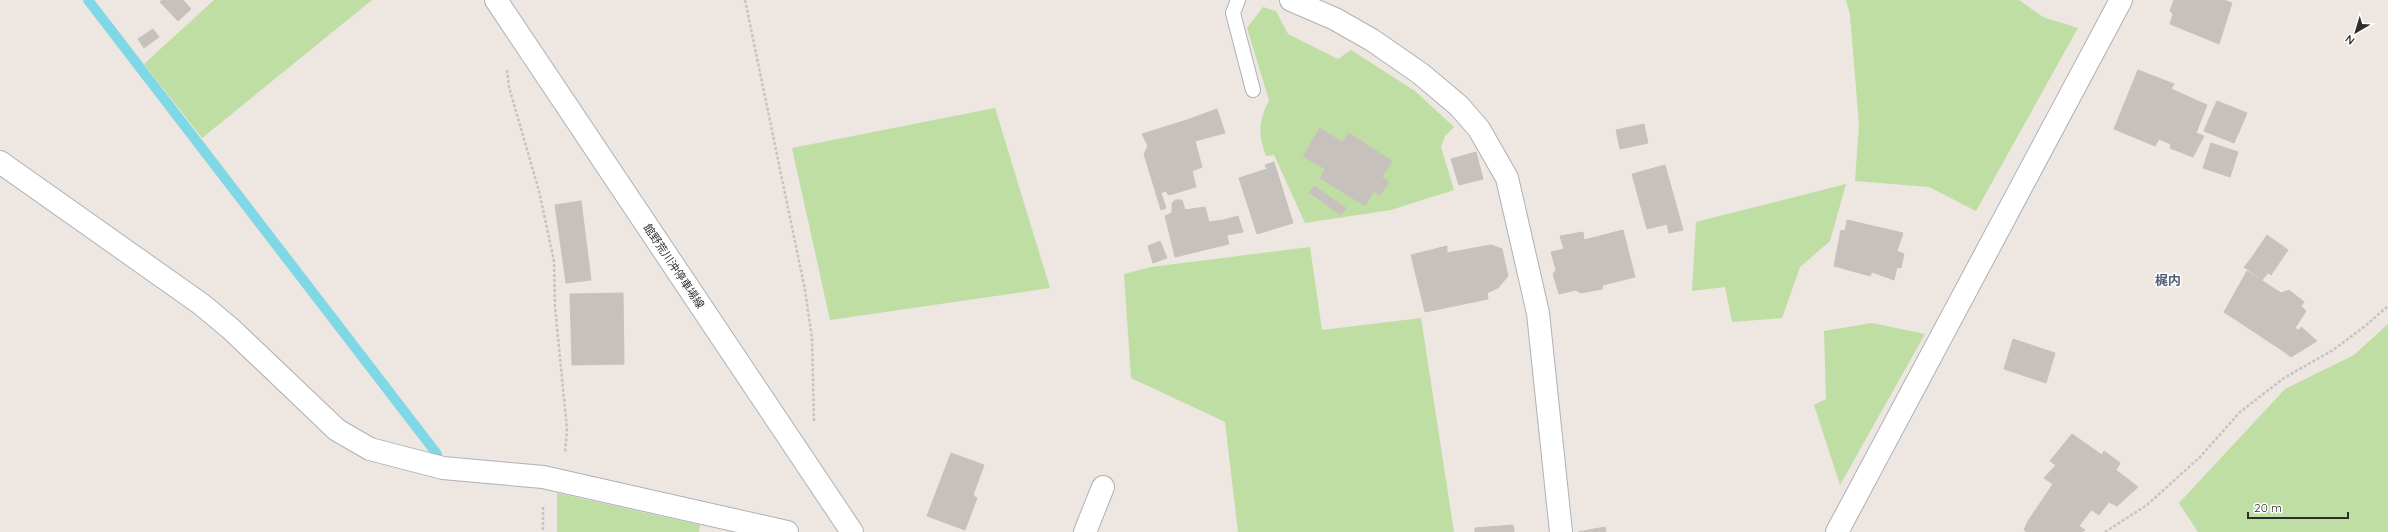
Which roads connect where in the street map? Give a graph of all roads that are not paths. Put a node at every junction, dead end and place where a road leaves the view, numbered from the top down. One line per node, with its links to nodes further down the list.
1 (496, 0): 9 (street, 館野荒川沖停車場線)
2 (1238, 0): 5 (lane)
3 (1291, 0): 11 (street)
4 (2121, 0): 12 (street)
5 (1253, 90)
6 (0, 162): 8 (street)
7 (1103, 487): 10 (street)
8 (787, 532)
9 (852, 532)
10 (1085, 532)
11 (1561, 532)
12 (1837, 532)

